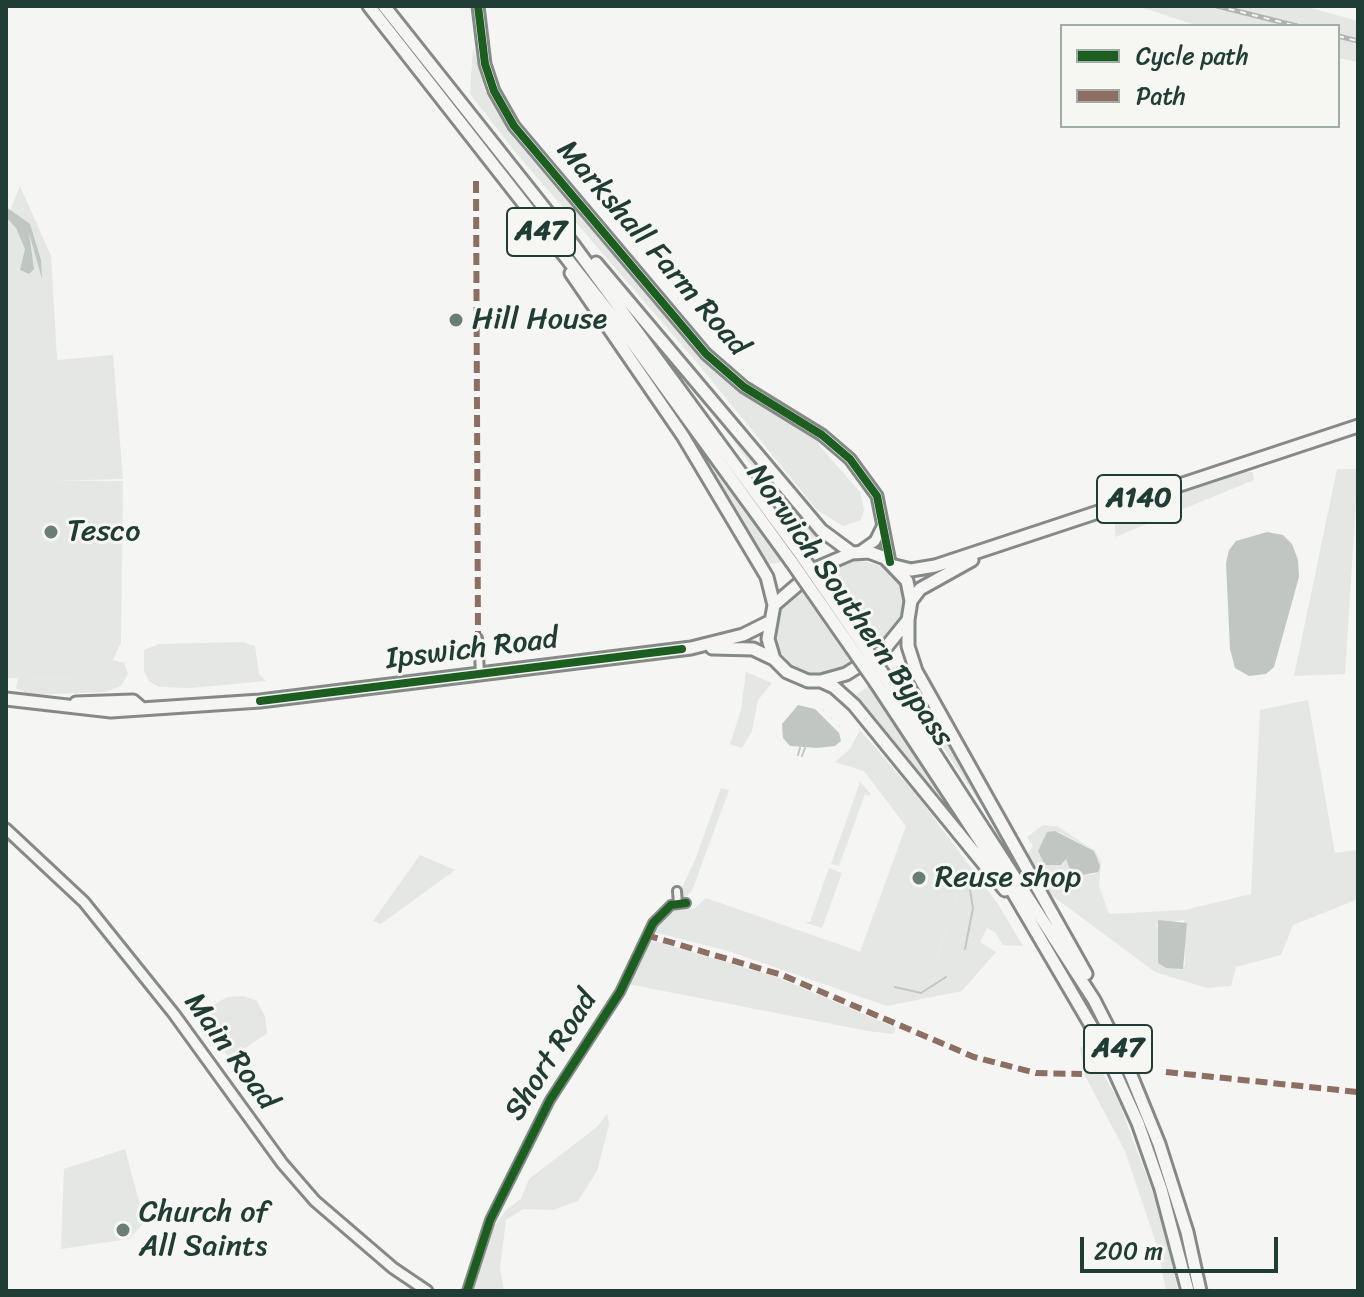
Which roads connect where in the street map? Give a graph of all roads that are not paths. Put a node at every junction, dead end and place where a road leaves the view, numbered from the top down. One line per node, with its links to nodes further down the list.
1 (369, 6): 4 (highway, Norwich Southern Bypass / A47)
2 (384, 6): 5 (highway, Norwich Southern Bypass / A47)
3 (478, 6): 7 (street, Markshall Farm Road)
4 (453, 110): 10 (highway, Norwich Southern Bypass / A47); 13 (highway, A47)
5 (493, 141): 9 (highway, A47); 10 (highway, Norwich Southern Bypass / A47)
6 (1358, 426): 8 (highway, A140)
7 (883, 522): 9 (street); 11 (street, Markshall Farm Road)
8 (994, 548): 11 (highway, A140); 12 (highway, A140)
9 (855, 553): 11 (highway); 13 (highway)
10 (796, 558): 20 (highway, Norwich Southern Bypass / A47, bridge)
11 (892, 564): 12 (highway)
12 (911, 601): 14 (highway)
13 (774, 605): 15 (highway)
14 (908, 620): 21 (highway); 26 (highway, A47)
15 (769, 622): 17 (highway, Ipswich Road); 18 (highway)
16 (478, 638): 19 (street)
17 (691, 648): 18 (highway, Ipswich Road); 19 (highway, Ipswich Road)
18 (774, 659): 21 (highway)
19 (480, 673): 22 (highway, Ipswich Road)
20 (881, 680): 25 (highway, Norwich Southern Bypass / A47); 26 (highway, Norwich Southern Bypass / A47)
21 (821, 681): 25 (highway, A47)
22 (6, 699)
23 (6, 829): 27 (street, Main Road)
24 (677, 891): 28 (street, Short Road)
25 (1103, 1046): 29 (highway, Norwich Southern Bypass / A47)
26 (1159, 1144): 30 (highway, Norwich Southern Bypass / A47)
27 (424, 1290)
28 (467, 1291)
29 (1188, 1291)
30 (1200, 1291)

